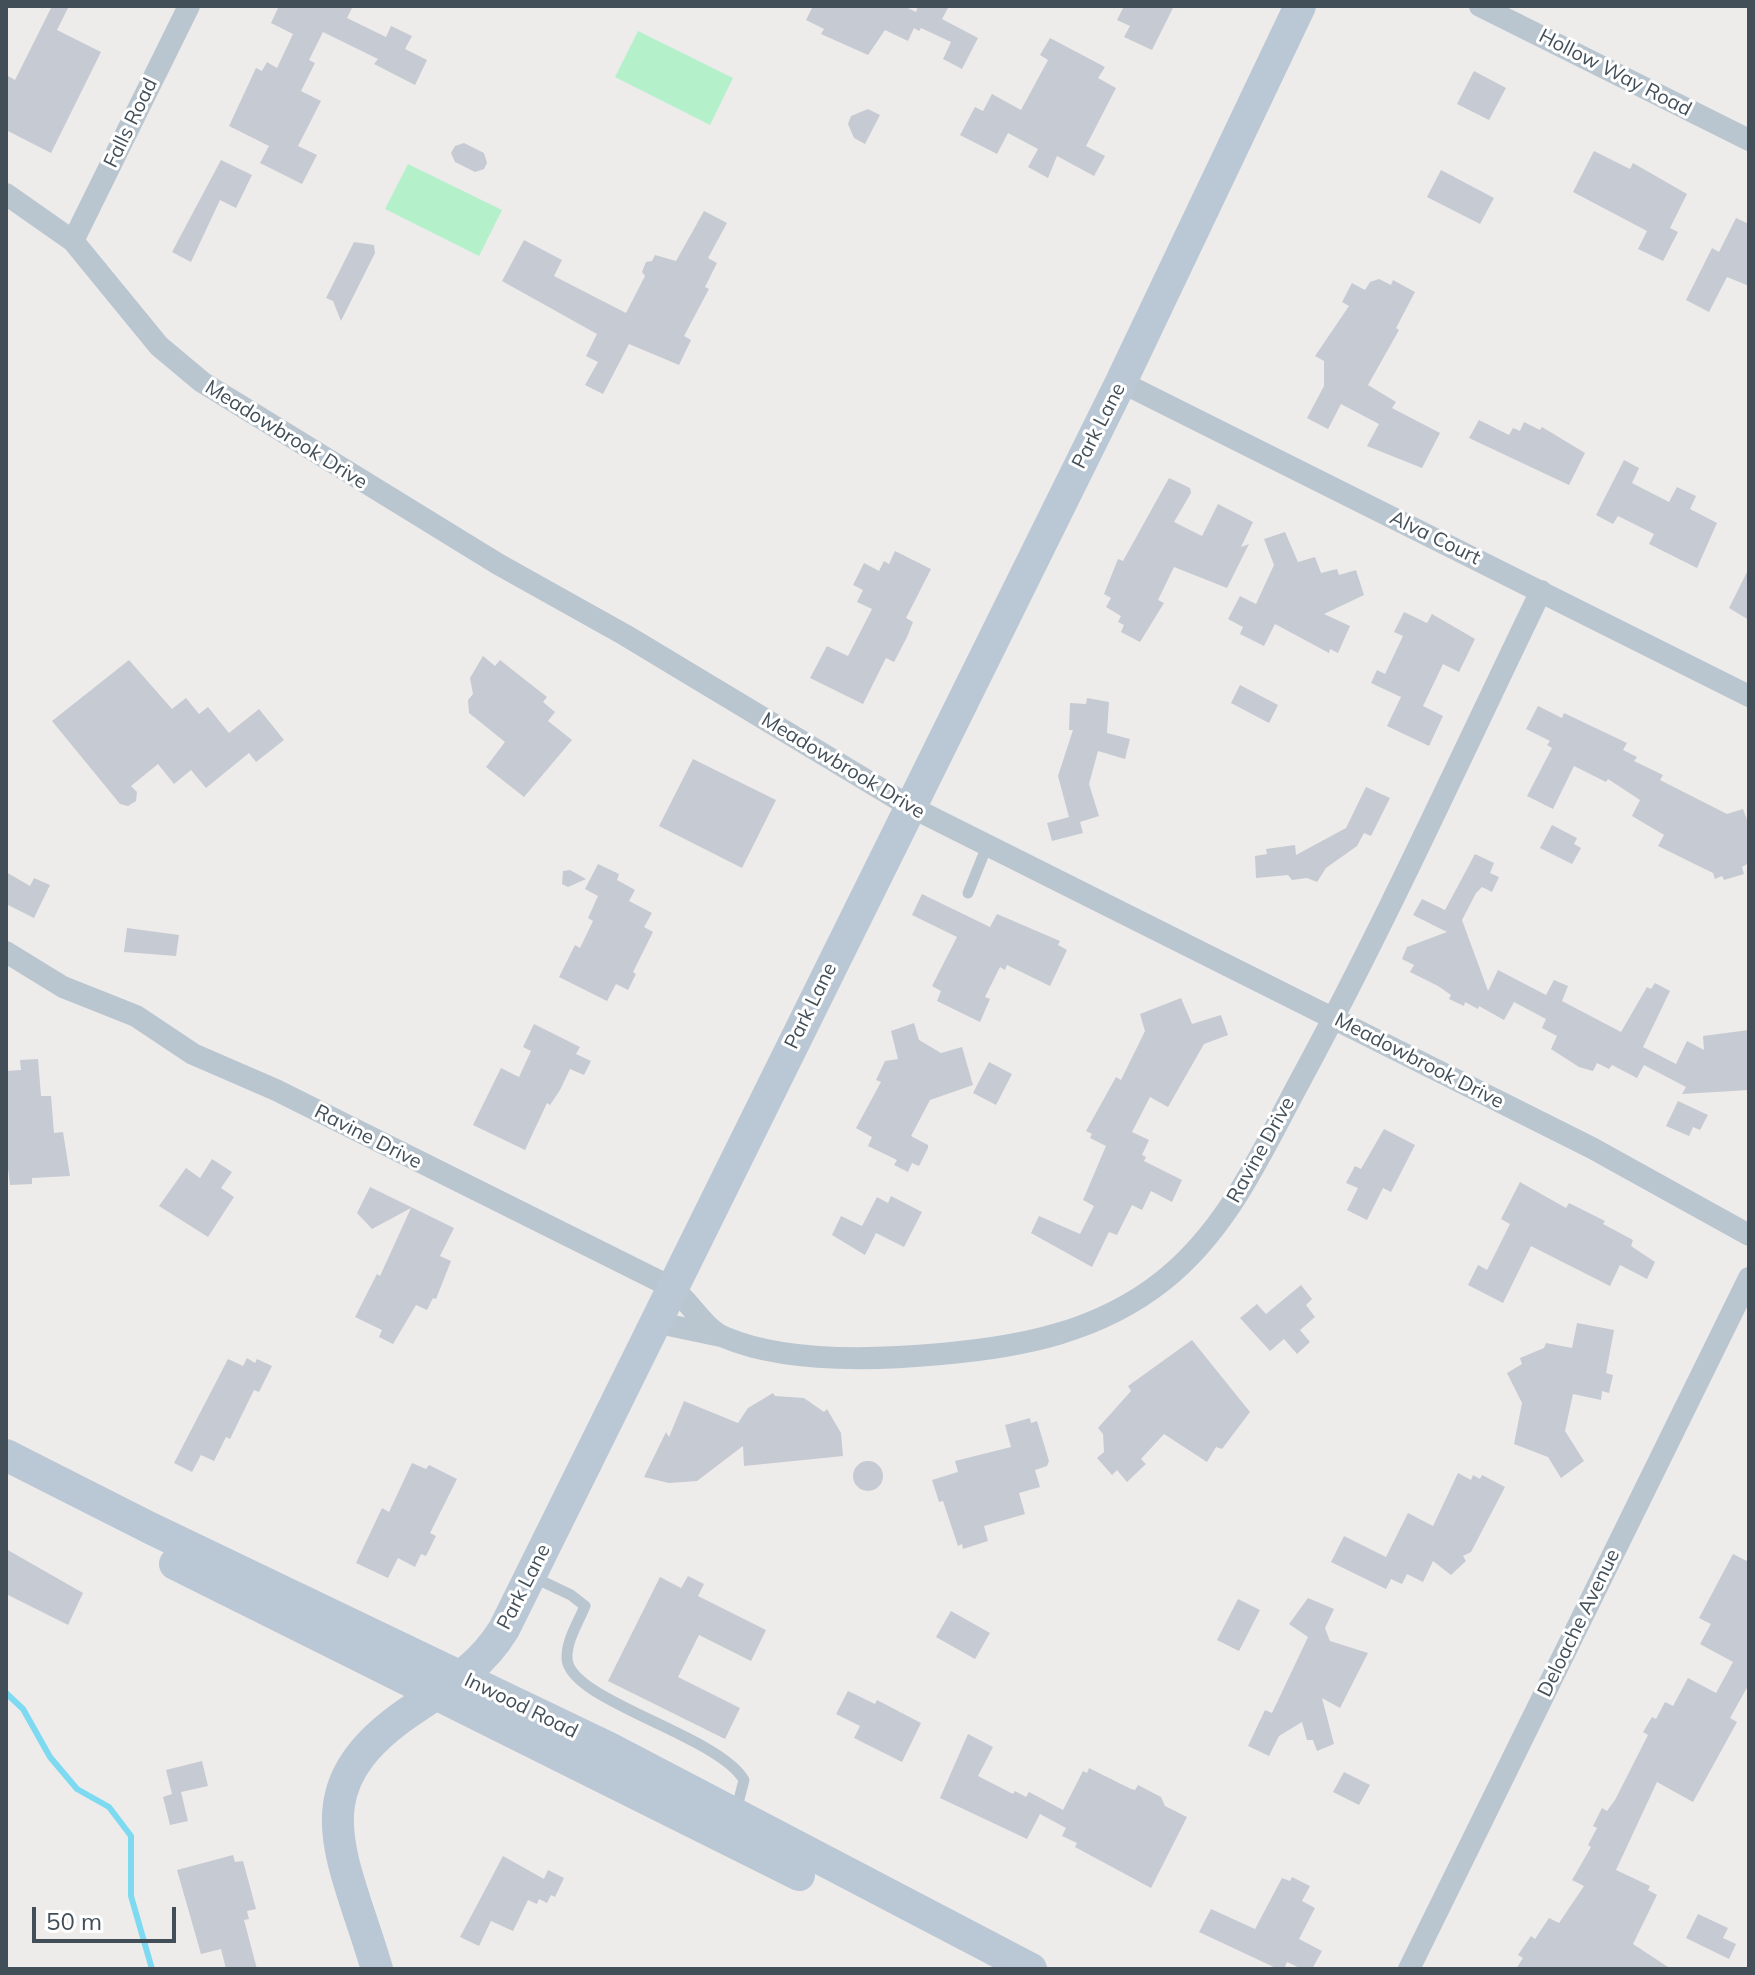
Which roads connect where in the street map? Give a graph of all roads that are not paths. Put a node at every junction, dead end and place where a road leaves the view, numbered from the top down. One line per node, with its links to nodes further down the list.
1 (189, 6): 6 (street, Falls Road)
2 (1300, 6): 7 (street, Park Lane)
3 (1480, 6): 4 (street, Hollow Way Road)
4 (1749, 140)
5 (6, 194): 6 (street, Meadowbrook Drive)
6 (73, 241): 10 (street, Meadowbrook Drive)
7 (1121, 382): 8 (street, Alva Court); 10 (street, Park Lane)
8 (1541, 591): 9 (street, Alva Court); 14 (street, Ravine Drive)
9 (1749, 696)
10 (909, 806): 11 (street, Meadowbrook Drive); 17 (street, Park Lane)
11 (987, 846): 12 (lane); 14 (street, Meadowbrook Drive)
12 (968, 893)
13 (6, 952): 17 (street, Ravine Drive)
14 (1334, 1018): 15 (street, Meadowbrook Drive); 19 (street, Ravine Drive)
15 (1749, 1235)
16 (1749, 1278): 30 (street, Deloache Avenue)
17 (671, 1287): 18 (street, Park Lane); 19 (street, Ravine Drive)
18 (654, 1322): 19 (street, Ravine Drive); 23 (street, Park Lane)
19 (721, 1336)
20 (6, 1455): 22 (street, Inwood Road)
21 (6, 1478): 22 (street, Inwood Road)
22 (146, 1538): 24 (street, Inwood Road); 25 (street, Inwood Road)
23 (530, 1576): 24 (street, Park Lane); 26 (lane)
24 (462, 1677): 25 (street, Park Lane); 26 (street, Inwood Road)
25 (435, 1696): 26 (street, Inwood Road); 28 (street, Park Lane)
26 (746, 1831): 27 (street, Inwood Road)
27 (971, 1955): 29 (street, Inwood Road)
28 (377, 1969)
29 (1031, 1969)
30 (1409, 1969)

